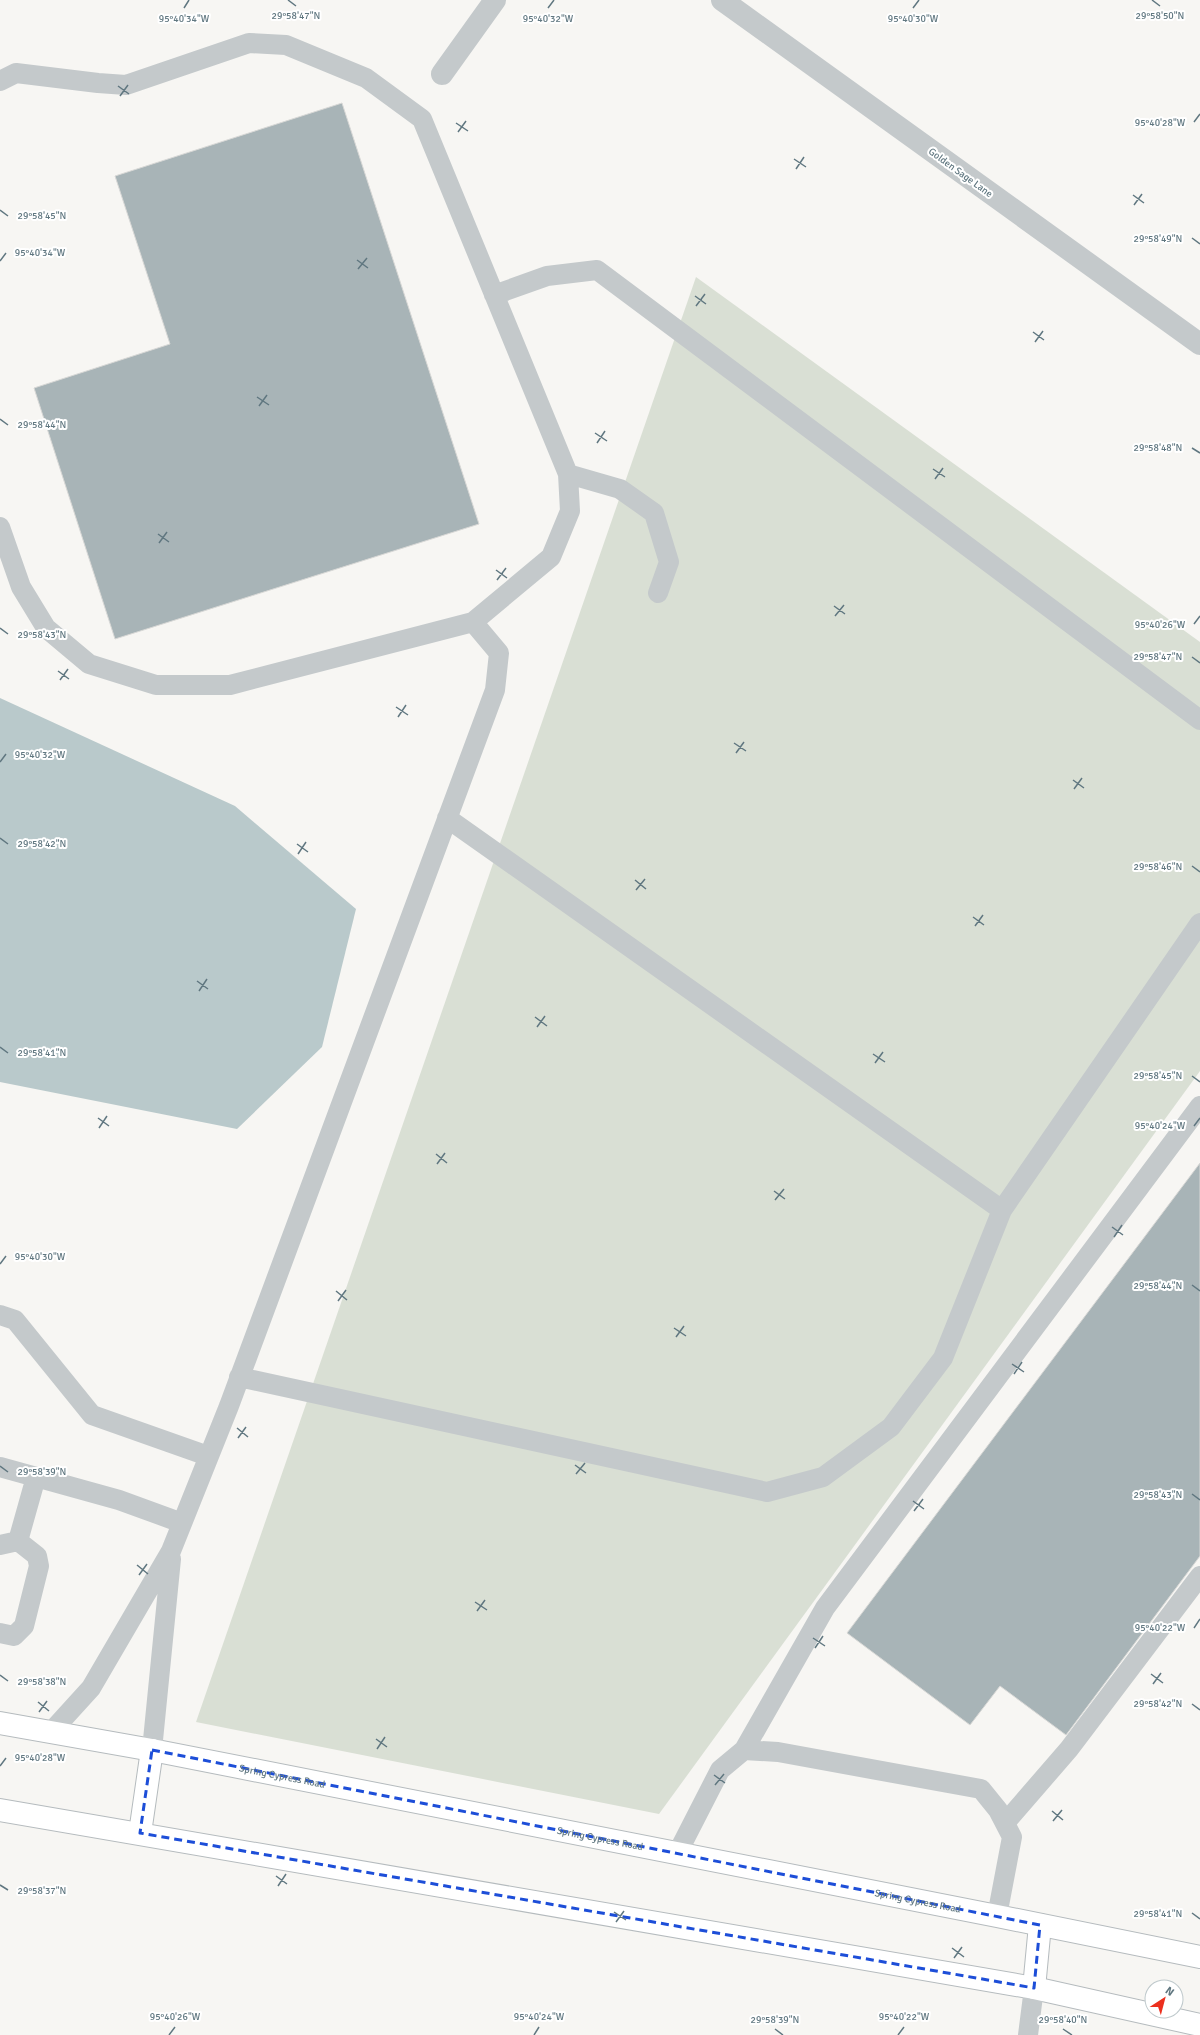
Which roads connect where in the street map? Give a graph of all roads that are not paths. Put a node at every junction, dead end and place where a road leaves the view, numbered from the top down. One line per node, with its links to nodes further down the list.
1 (495, 0): 3 (street)
2 (722, 0): 6 (street, Golden Sage Lane)
3 (442, 74)
4 (0, 80): 5 (lane)
5 (494, 295): 7 (lane); 11 (lane)
6 (1200, 344)
7 (568, 474): 9 (lane); 10 (lane)
8 (0, 527): 10 (lane)
9 (658, 592)
10 (473, 622): 12 (lane)
11 (1200, 720)
12 (447, 818): 15 (lane); 17 (lane)
13 (1200, 923): 15 (lane)
14 (1200, 1106): 29 (lane)
15 (1002, 1210): 17 (lane)
16 (0, 1315): 18 (lane)
17 (239, 1377): 18 (lane)
18 (208, 1456): 21 (lane)
19 (0, 1467): 20 (lane)
20 (36, 1477): 21 (lane); 22 (lane)
21 (182, 1523): 23 (lane)
22 (9, 1543): 25 (lane)
23 (171, 1551): 27 (lane); 28 (lane)
24 (1200, 1576): 31 (lane)
25 (0, 1633)
26 (0, 1723): 27 (main road, Spring Cypress Road)
27 (51, 1732): 28 (main road, Spring Cypress Road)
28 (152, 1750): 32 (main road); 33 (main road, Spring Cypress Road)
29 (744, 1750): 31 (lane); 33 (lane)
30 (0, 1810): 32 (main road)
31 (1005, 1823): 34 (lane)
32 (140, 1833): 37 (main road)
33 (677, 1854): 34 (main road, Spring Cypress Road)
34 (997, 1916): 35 (main road, Spring Cypress Road)
35 (1040, 1925): 36 (main road, Spring Cypress Road); 37 (main road)
36 (1200, 1957)
37 (1034, 1988): 38 (main road); 39 (lane)
38 (1200, 2025)
39 (1028, 2035)

